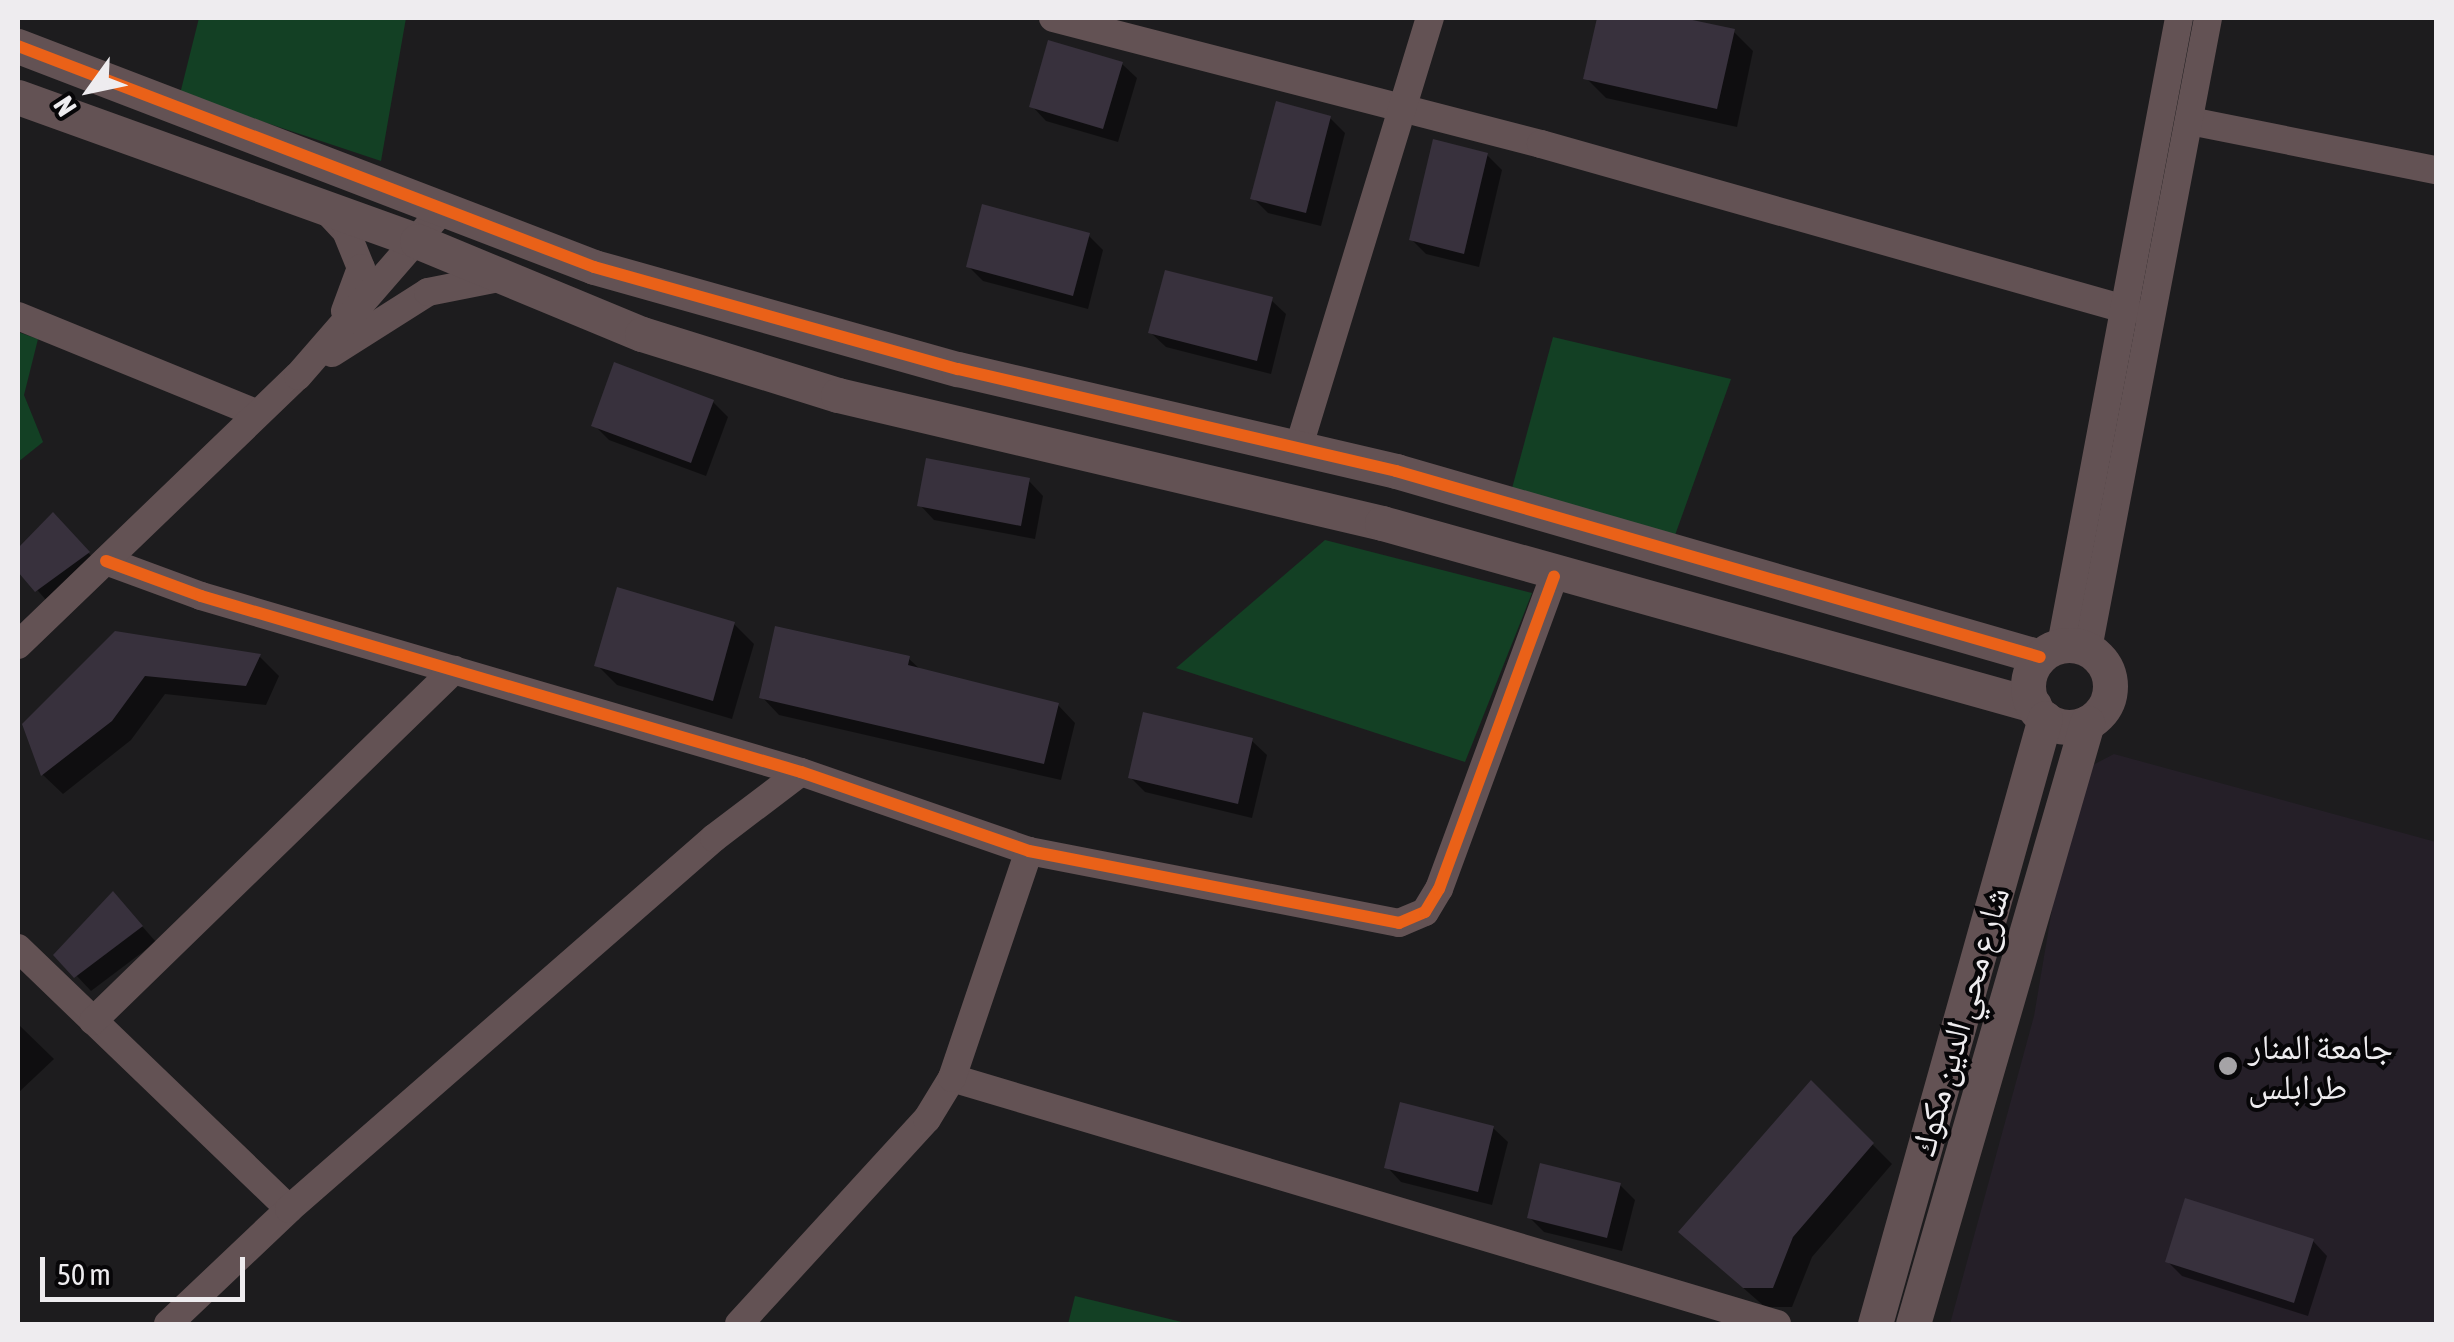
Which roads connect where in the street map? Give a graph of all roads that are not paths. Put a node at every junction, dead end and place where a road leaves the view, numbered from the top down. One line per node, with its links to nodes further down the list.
1 (1053, 18): 7 (street)
2 (1430, 18): 7 (street)
3 (2178, 18): 9 (street)
4 (2208, 18): 8 (street)
5 (18, 46): 11 (street)
6 (18, 97): 12 (street)
7 (1406, 110): 15 (street); 19 (street)
8 (2190, 121): 9 (street); 10 (street)
9 (2170, 152): 15 (street); 25 (street)
10 (2436, 170)
11 (444, 208): 13 (street); 19 (street)
12 (328, 212): 13 (street); 17 (street)
13 (417, 241): 14 (street); 17 (street)
14 (514, 282): 17 (street); 21 (street)
15 (2128, 310): 25 (street)
16 (18, 316): 18 (street)
17 (298, 376): 18 (street)
18 (256, 414): 22 (street)
19 (1298, 446): 20 (street)
20 (1396, 471): 21 (street); 25 (street)
21 (1382, 523): 23 (street)
22 (106, 560): 24 (street); 26 (street)
23 (1554, 576): 27 (street); 30 (street)
24 (18, 646)
25 (2063, 650): 27 (street); 28 (street)
26 (454, 670): 29 (street); 32 (street)
27 (2039, 712): 28 (street); 35 (street, شارع محي الدين مكوك)
28 (2087, 723): 36 (street, شارع محي الدين مكوك)
29 (801, 772): 30 (street); 34 (street)
30 (1029, 851): 33 (street)
31 (18, 948): 32 (street)
32 (93, 1021): 34 (street)
33 (952, 1078): 38 (street); 39 (street)
34 (290, 1209): 37 (street)
35 (1902, 1227): 36 (street); 40 (street, شارع محي الدين مكوك)
36 (1937, 1236): 41 (street, شارع محي الدين مكوك)
37 (168, 1324)
38 (739, 1324)
39 (1777, 1324)
40 (1874, 1324)
41 (1912, 1324)

